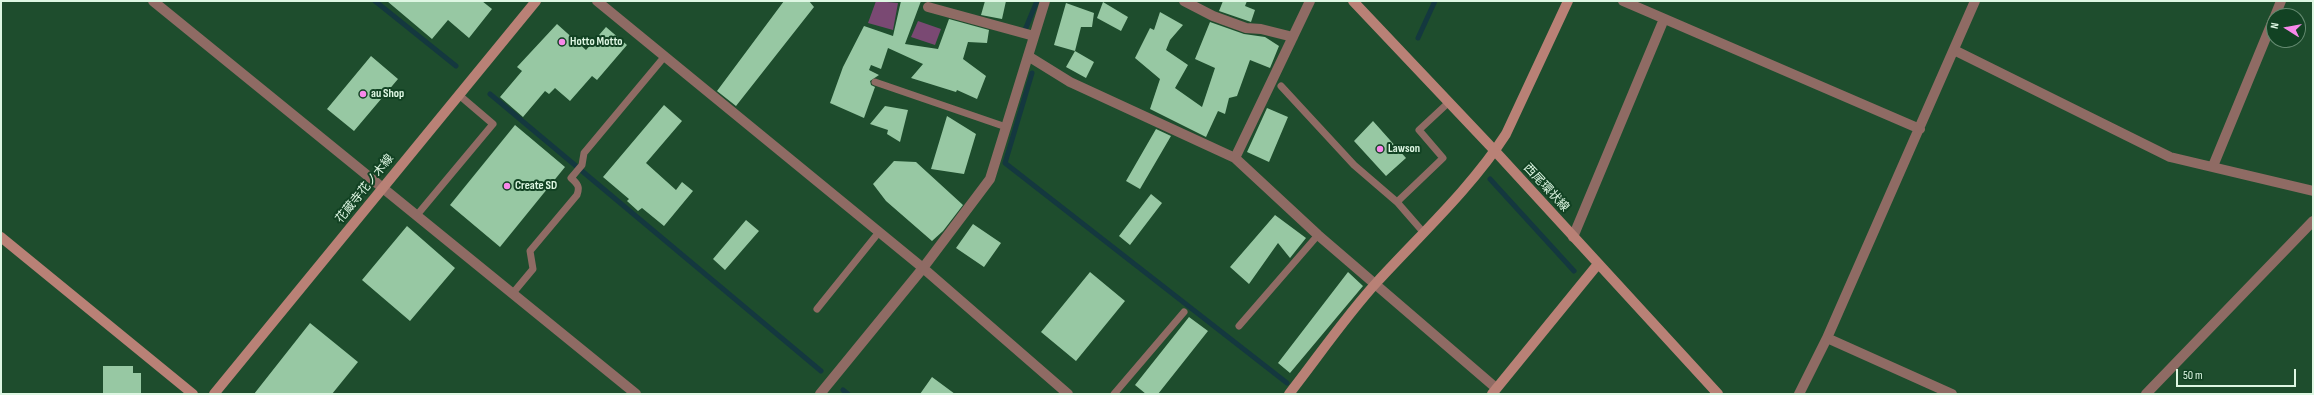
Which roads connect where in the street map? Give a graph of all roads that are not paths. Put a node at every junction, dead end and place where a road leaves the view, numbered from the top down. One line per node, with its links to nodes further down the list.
1 (153, 1): 28 (street)
2 (536, 1): 21 (main road, 花蔵寺花ノ木線)
3 (597, 1): 17 (street)
4 (1045, 1): 13 (street)
5 (1184, 1): 14 (street)
6 (1310, 1): 14 (street)
7 (1353, 1): 22 (main road, 西尾環状線)
8 (1568, 1): 25 (main road)
9 (1623, 1): 12 (street)
10 (1975, 1): 16 (street)
11 (928, 7): 13 (street)
12 (1664, 19): 24 (street); 36 (street)
13 (1034, 36): 18 (street)
14 (1293, 36): 26 (street)
15 (2266, 37): 27 (street)
16 (1954, 50): 24 (street); 27 (street)
17 (665, 56): 33 (street); 41 (lane)
18 (1028, 56): 23 (street); 26 (street)
19 (875, 82): 23 (lane)
20 (1281, 86): 30 (lane)
21 (459, 95): 28 (main road, 花蔵寺花ノ木線); 31 (lane)
22 (1448, 103): 25 (main road, 西尾環状線); 30 (lane)
23 (1006, 127): 39 (street)
24 (1920, 129): 45 (street)
25 (1495, 151): 34 (main road); 36 (main road, 西尾環状線)
26 (1234, 158): 35 (street)
27 (2213, 166): 29 (street)
28 (383, 188): 31 (street); 48 (main road, 花蔵寺花ノ木線)
29 (2313, 191)
30 (1397, 202): 34 (lane)
31 (418, 215): 41 (street)
32 (2313, 221): 57 (street)
33 (879, 232): 39 (street); 42 (lane)
34 (1424, 233): 40 (main road)
35 (1318, 236): 40 (street); 44 (lane)
36 (1573, 236): 38 (main road, 西尾環状線)
37 (1, 237): 47 (main road)
38 (1598, 264): 46 (main road); 54 (main road, 西尾環状線)
39 (923, 268): 50 (street); 51 (street)
40 (1376, 284): 46 (street); 53 (main road)
41 (513, 293): 49 (street)
42 (817, 309)
43 (1184, 312): 52 (lane)
44 (1239, 326)
45 (1827, 338): 55 (street); 56 (street)
46 (1494, 391)
47 (193, 394)
48 (214, 394)
49 (636, 394)
50 (820, 394)
51 (1068, 394)
52 (1114, 394)
53 (1289, 394)
54 (1718, 394)
55 (1799, 394)
56 (1952, 394)
57 (2146, 394)

